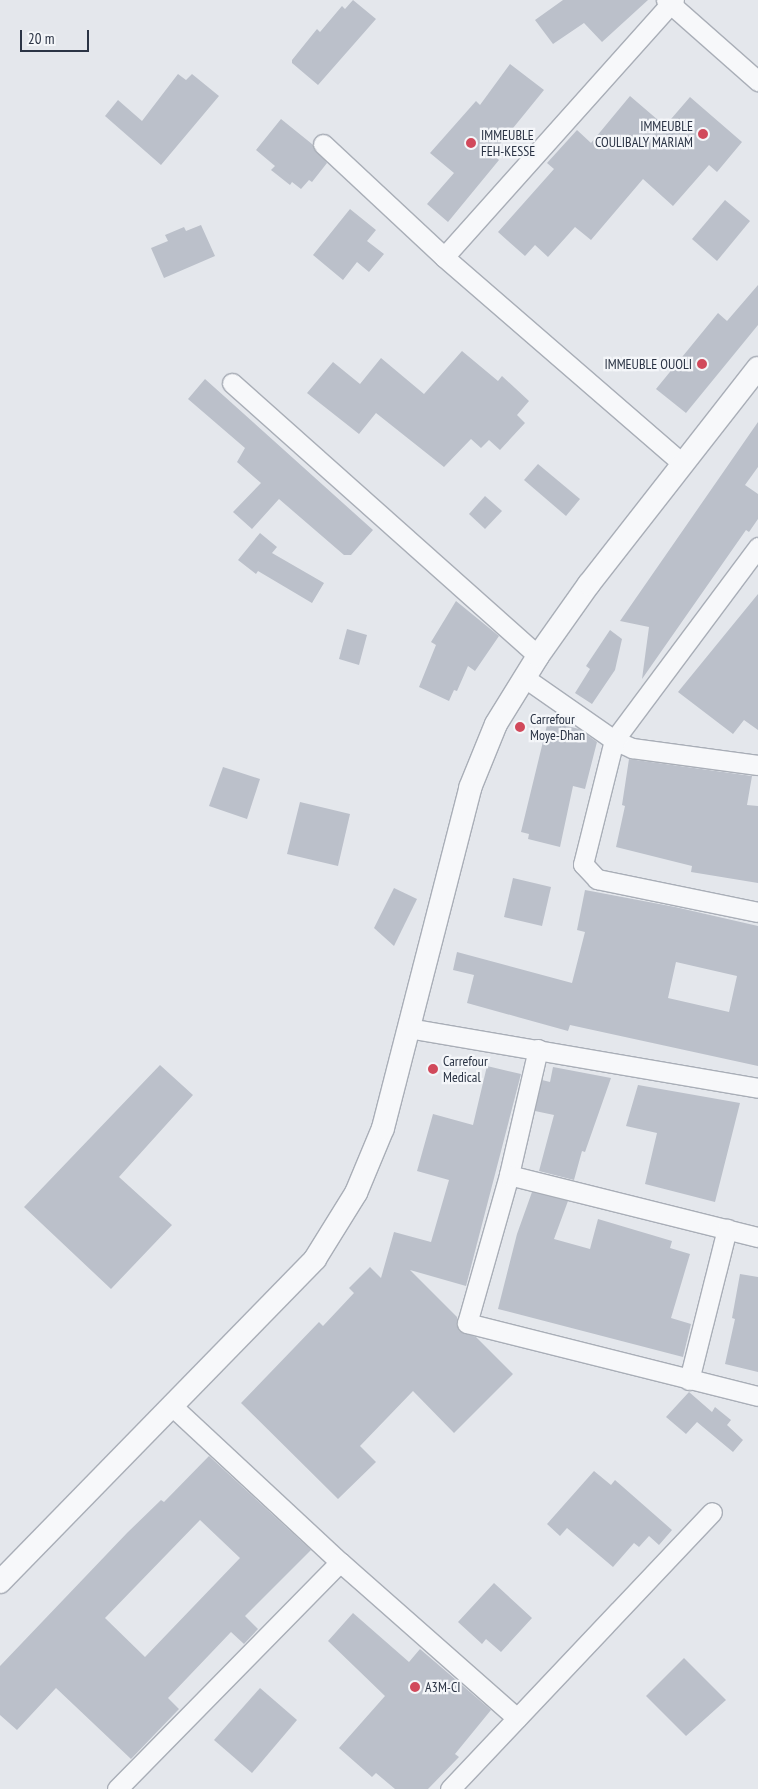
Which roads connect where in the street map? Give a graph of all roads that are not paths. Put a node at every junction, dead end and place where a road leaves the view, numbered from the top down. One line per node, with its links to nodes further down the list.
1 (670, 1): 2 (street); 4 (street)
2 (758, 81)
3 (323, 144): 4 (street)
4 (444, 258): 7 (street)
5 (758, 368): 7 (street)
6 (232, 383): 9 (street)
7 (683, 464): 9 (street)
8 (758, 547): 11 (street)
9 (538, 656): 10 (street)
10 (525, 678): 11 (street); 14 (street)
11 (614, 740): 12 (street); 13 (street)
12 (758, 765)
13 (758, 912)
14 (408, 1028): 15 (street); 22 (street)
15 (538, 1049): 16 (street); 17 (street)
16 (758, 1088)
17 (509, 1175): 18 (street); 20 (street)
18 (727, 1229): 19 (street); 20 (street)
19 (758, 1237)
20 (689, 1380): 21 (street)
21 (758, 1396)
22 (172, 1406): 24 (street); 25 (street)
23 (712, 1512): 26 (street)
24 (340, 1562): 26 (street); 27 (street)
25 (0, 1582)
26 (517, 1718): 28 (street)
27 (117, 1789)
28 (450, 1789)

